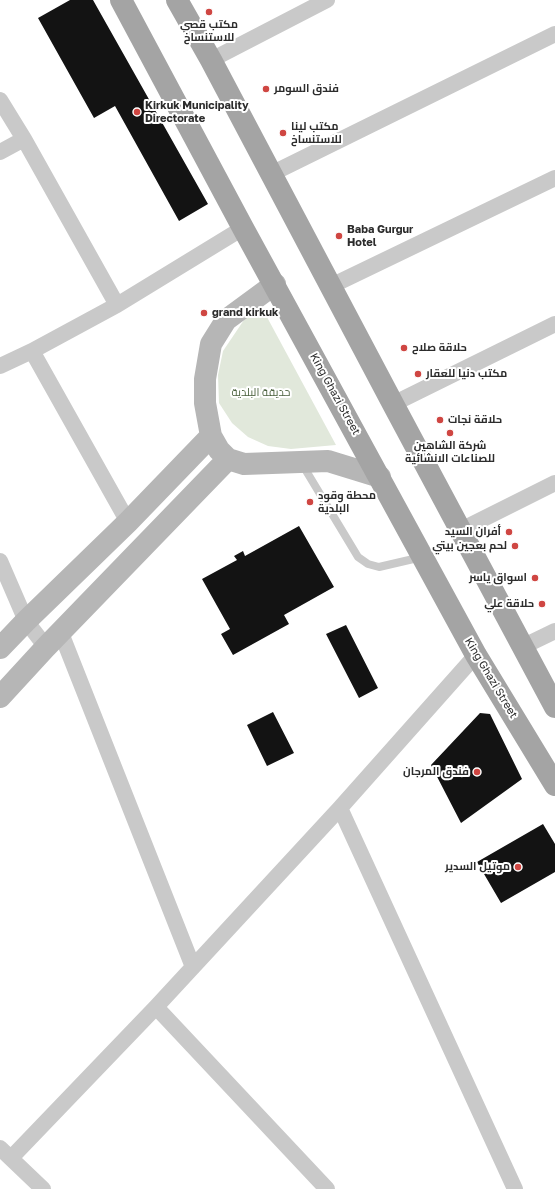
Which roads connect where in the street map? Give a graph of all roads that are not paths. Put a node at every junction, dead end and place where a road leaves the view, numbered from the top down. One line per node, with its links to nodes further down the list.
1 (121, 0): 11 (main road, King Ghazi Street)
2 (177, 0): 5 (main road)
3 (327, 0): 5 (street)
4 (555, 34): 9 (street)
5 (211, 60): 9 (main road)
6 (0, 100): 7 (street)
7 (24, 139): 8 (street); 14 (street)
8 (0, 152)
9 (271, 174): 13 (main road)
10 (555, 178): 13 (street)
11 (243, 228): 12 (main road, King Ghazi Street); 14 (street)
12 (275, 284): 19 (main road); 22 (main road, King Ghazi Street)
13 (331, 286): 18 (main road)
14 (117, 305): 16 (street)
15 (555, 324): 18 (street)
16 (32, 351): 17 (street); 24 (street)
17 (0, 366)
18 (393, 404): 25 (main road)
19 (211, 436): 20 (main road); 24 (main road)
20 (228, 459): 21 (main road); 30 (main road)
21 (300, 461): 22 (main road); 26 (lane)
22 (380, 477): 26 (main road, King Ghazi Street)
23 (555, 483): 25 (street)
24 (128, 522): 28 (main road)
25 (461, 530): 31 (main road)
26 (423, 557): 33 (main road, King Ghazi Street)
27 (0, 561): 28 (street)
28 (26, 621): 30 (street); 32 (main road)
29 (555, 630): 31 (street)
30 (54, 640): 34 (main road); 38 (street)
31 (522, 647): 35 (main road)
32 (0, 648)
33 (476, 655): 36 (main road, King Ghazi Street); 37 (street)
34 (0, 697)
35 (555, 707)
36 (555, 785)
37 (340, 808): 38 (street); 43 (street)
38 (193, 967): 39 (street)
39 (156, 1007): 40 (street); 42 (street)
40 (5, 1153): 41 (street)
41 (43, 1189)
42 (327, 1189)
43 (515, 1189)

